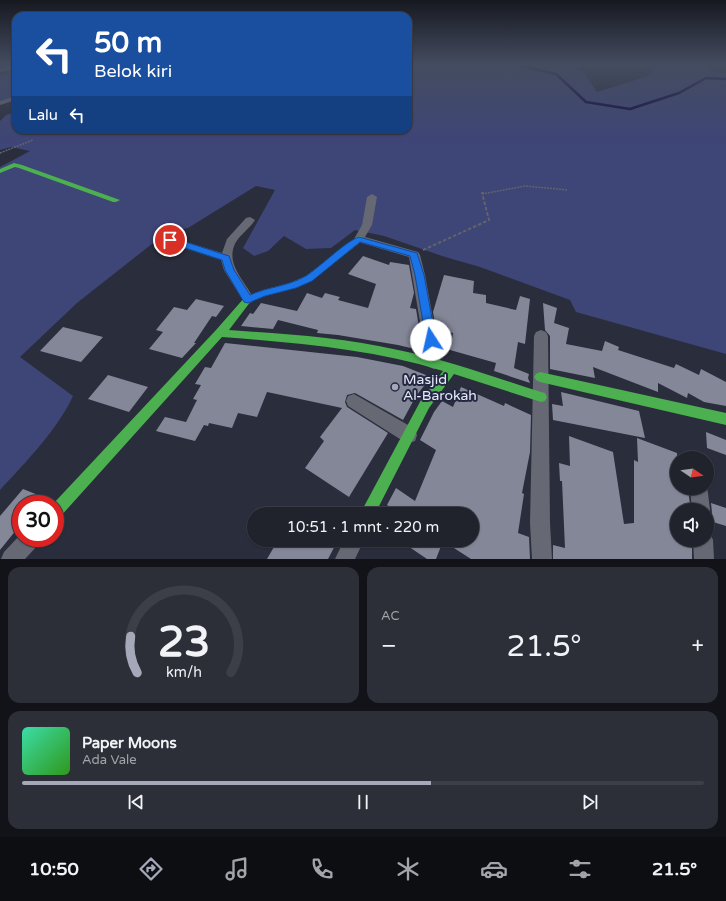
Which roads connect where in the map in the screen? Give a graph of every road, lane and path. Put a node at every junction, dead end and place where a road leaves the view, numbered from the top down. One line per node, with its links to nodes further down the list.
1 (12, 99): 2 (street)
2 (0, 103)
3 (33, 140): 4 (path)
4 (0, 153)
5 (0, 171): 8 (street)
6 (568, 190): 12 (path)
7 (372, 197): 10 (street)
8 (116, 200)
9 (250, 220): 13 (street)
10 (359, 239): 12 (street); 14 (street)
11 (170, 240): 13 (street)
12 (414, 255): 17 (street)
13 (226, 258): 14 (street)
14 (248, 299): 15 (street)
15 (220, 333): 17 (street); 24 (street)
16 (541, 336): 19 (street)
17 (434, 363): 18 (street)
18 (451, 369): 20 (street); 23 (street)
19 (540, 377): 20 (street); 22 (street)
20 (540, 397): 31 (street)
21 (354, 401): 23 (street)
22 (726, 419)
23 (409, 435): 25 (street)
24 (64, 502)
25 (371, 507)
26 (22, 547): 29 (street)
27 (351, 547): 30 (street)
28 (703, 547): 32 (street)
29 (11, 559)
30 (345, 559)
31 (542, 559)
32 (704, 559)

